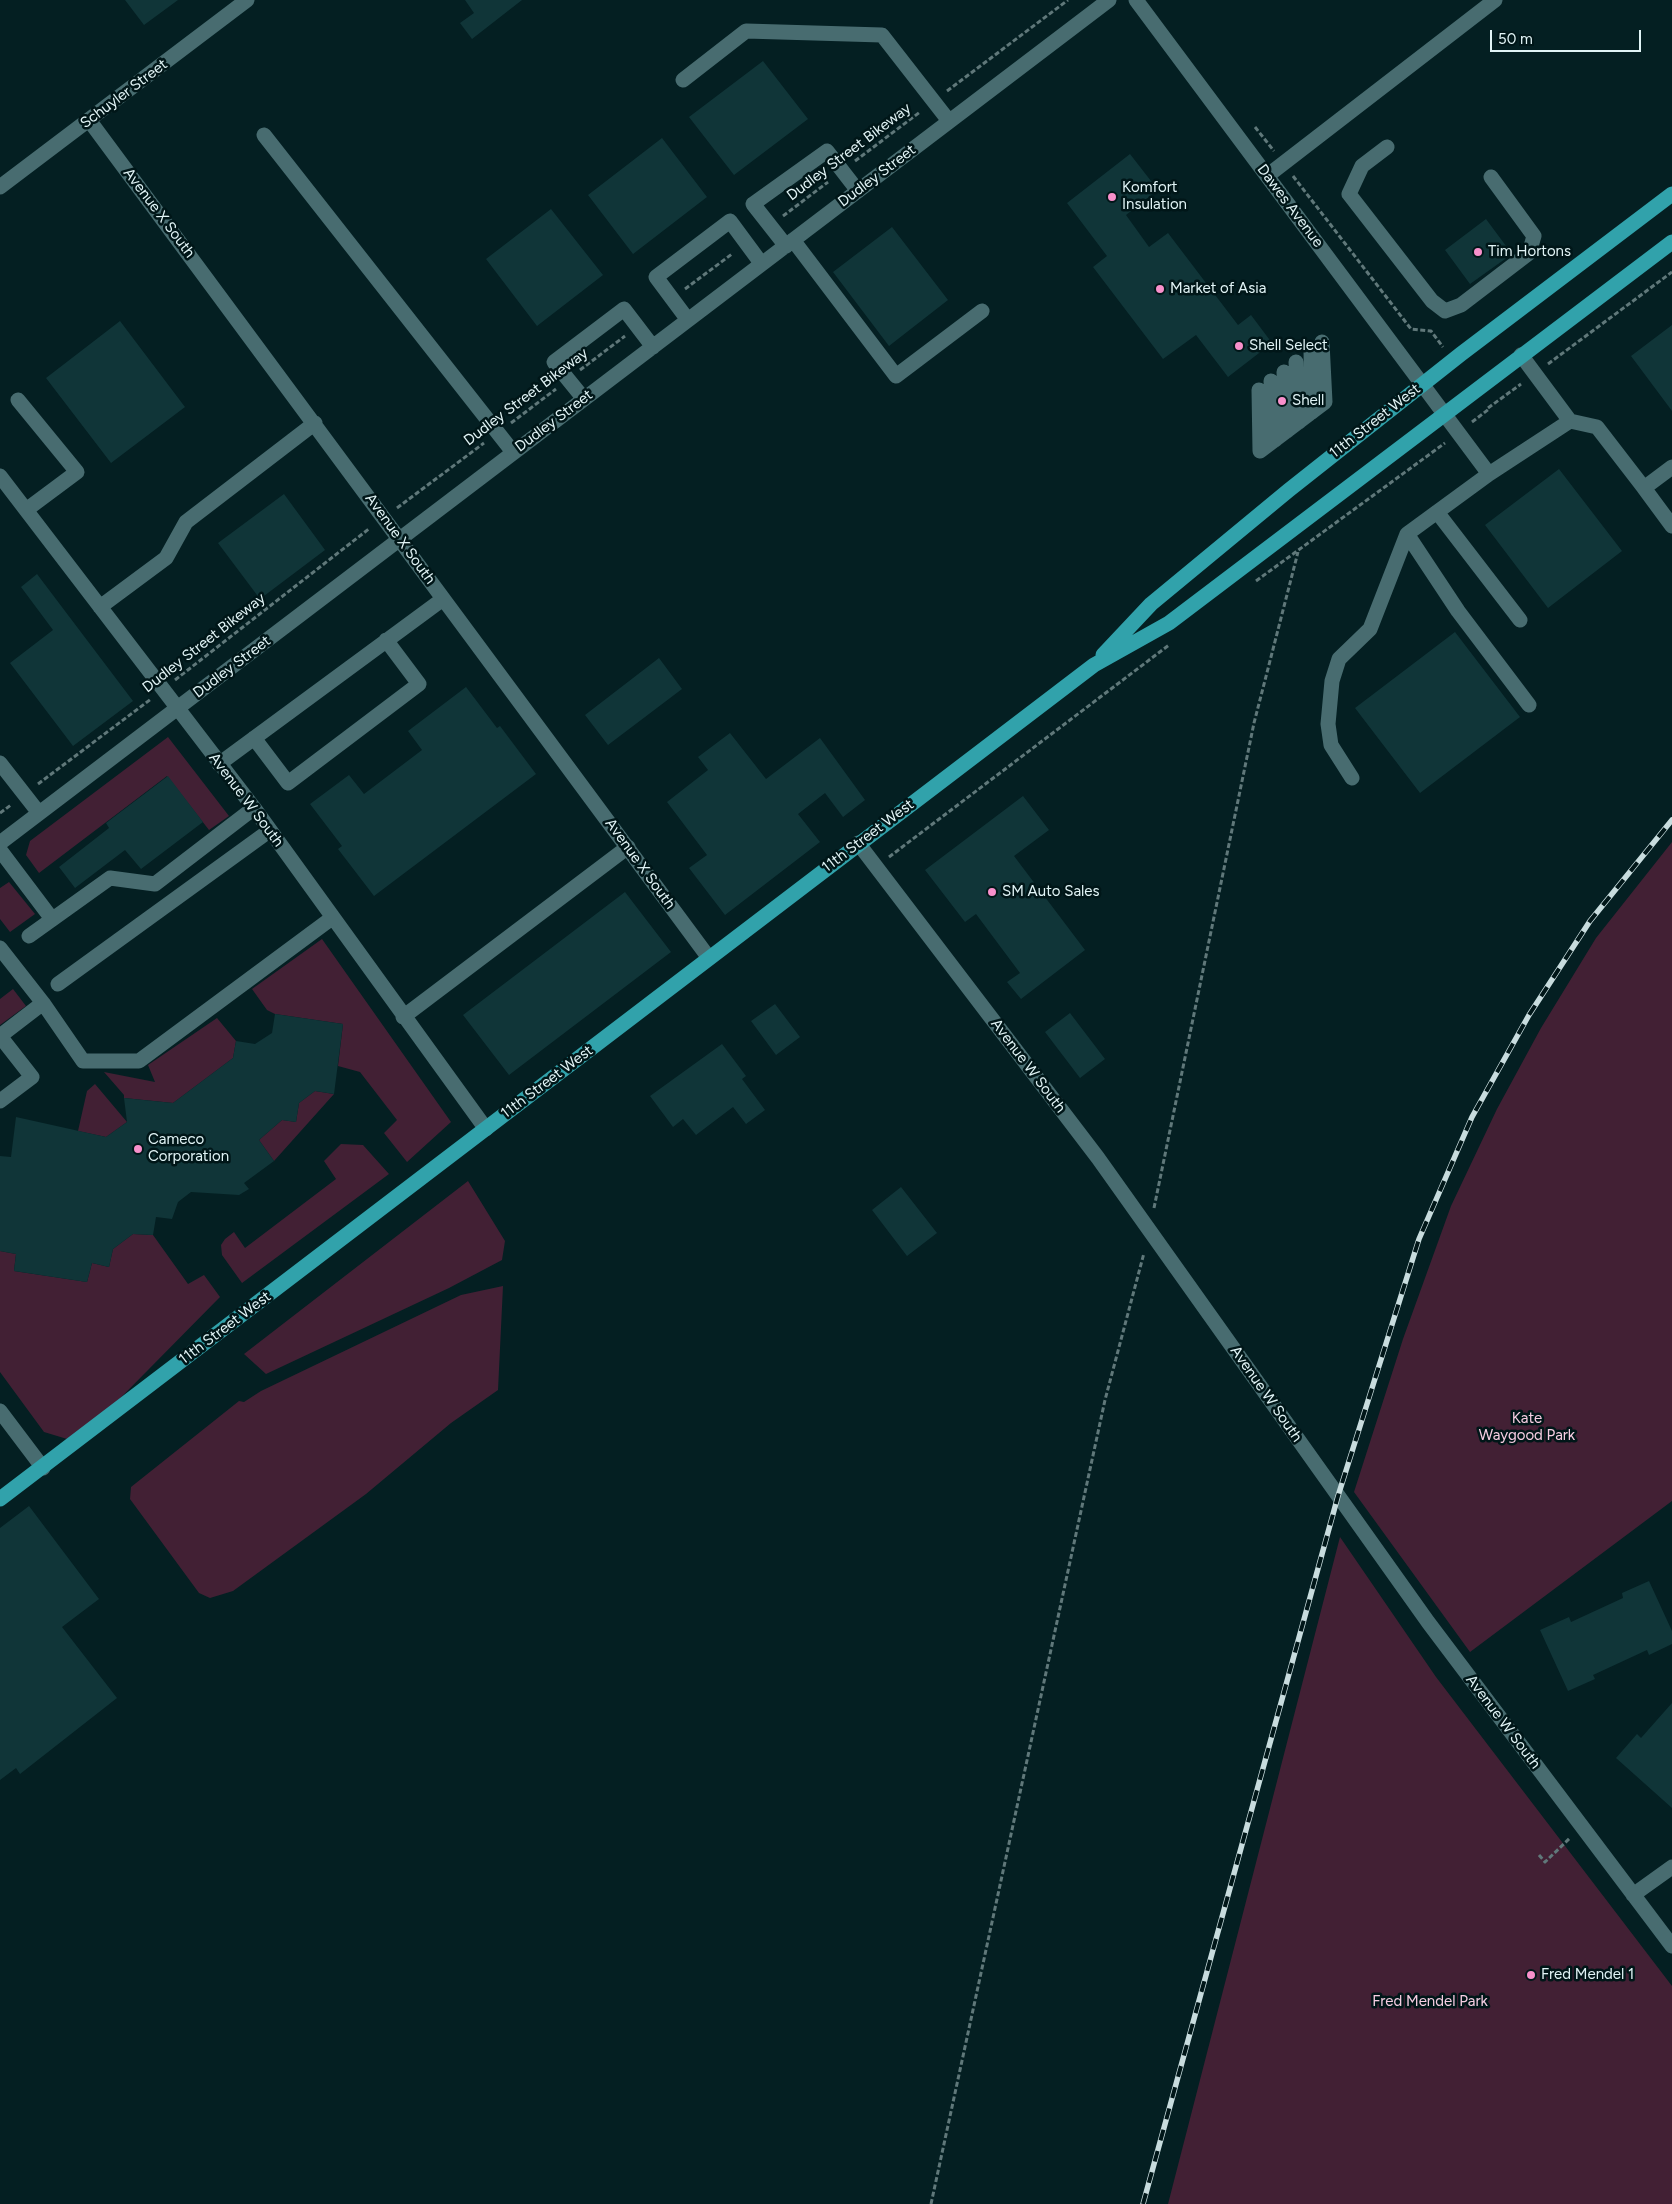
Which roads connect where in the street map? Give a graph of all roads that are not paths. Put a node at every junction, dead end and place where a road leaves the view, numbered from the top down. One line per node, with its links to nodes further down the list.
1 (247, 0): 6 (street, Schuyler Street)
2 (1109, 0): 7 (street, Dudley Street)
3 (1136, 0): 10 (street, Dawes Avenue)
4 (1495, 0): 10 (street)
5 (682, 80): 7 (street)
6 (89, 120): 12 (street, Schuyler Street); 31 (street, Avenue X South)
7 (949, 121): 13 (street, Dudley Street)
8 (264, 136): 33 (street)
9 (1387, 147): 11 (street)
10 (1268, 176): 25 (street, Dawes Avenue)
11 (1491, 178)
12 (0, 187)
13 (858, 191): 16 (street, Dudley Street); 16 (street)
14 (1672, 194): 25 (main road, 11th Street West)
15 (1672, 242): 22 (main road, 11th Street West)
16 (790, 243): 17 (street, Dudley Street); 18 (street)
17 (761, 264): 19 (street, Dudley Street); 19 (street)
18 (982, 311)
19 (688, 320): 21 (street, Dudley Street)
20 (1316, 346): 32 (street)
21 (652, 347): 27 (street, Dudley Street); 27 (street)
22 (1521, 355): 29 (main road, 11th Street West); 30 (street)
23 (1296, 362): 32 (street)
24 (1284, 372): 32 (street)
25 (1423, 384): 29 (street, Dawes Avenue); 47 (main road, 11th Street West)
26 (1265, 386): 32 (street)
27 (584, 399): 33 (street, Dudley Street)
28 (18, 400): 38 (street)
29 (1444, 413): 35 (street, Dawes Avenue); 47 (main road, 11th Street West)
30 (1570, 420): 35 (street); 37 (street)
31 (315, 423): 42 (street, Avenue X South); 44 (street)
32 (1287, 431)
33 (513, 452): 42 (street, Dudley Street)
34 (1672, 467): 37 (street)
35 (1489, 474): 39 (street)
36 (0, 476): 38 (street, Avenue W South)
37 (1644, 488): 40 (street)
38 (26, 510): 44 (street, Avenue W South)
39 (1437, 512): 41 (street); 45 (street)
40 (1672, 526)
41 (1407, 534): 48 (street); 54 (street)
42 (400, 538): 43 (street, Avenue X South); 49 (street, Dudley Street)
43 (443, 599): 46 (street); 60 (street, Avenue X South)
44 (100, 608): 49 (street, Avenue W South)
45 (1520, 620)
46 (386, 640): 50 (street); 50 (street)
47 (1094, 666): 59 (main road, 11th Street West)
48 (1529, 705)
49 (177, 708): 52 (street, Avenue W South); 56 (street, Dudley Street)
50 (254, 738): 52 (street)
51 (0, 763): 53 (street)
52 (219, 764): 55 (street, Avenue W South)
53 (5, 773): 56 (street)
54 (1352, 778)
55 (254, 808): 57 (street, Avenue W South); 63 (street)
56 (39, 813): 58 (street, Dudley Street)
57 (269, 830): 62 (street, Avenue W South); 67 (street)
58 (0, 843)
59 (858, 843): 66 (main road, 11th Street West); 77 (street, Avenue W South)
60 (628, 847): 66 (street, Avenue X South); 69 (street)
61 (0, 850): 63 (street)
62 (332, 918): 68 (street); 69 (street, Avenue W South)
63 (52, 919): 64 (street)
64 (29, 936)
65 (0, 948): 68 (street)
66 (709, 958): 72 (main road, 11th Street West)
67 (58, 984)
68 (43, 1003): 70 (street)
69 (403, 1017): 72 (street, Avenue W South)
70 (0, 1036): 71 (street)
71 (0, 1101)
72 (486, 1129): 74 (main road, 11th Street West)
73 (0, 1411): 74 (street)
74 (43, 1468): 75 (main road, 11th Street West)
75 (0, 1499)
76 (1672, 1867): 77 (street)
77 (1633, 1895): 78 (street, Avenue W South)
78 (1672, 1946)

